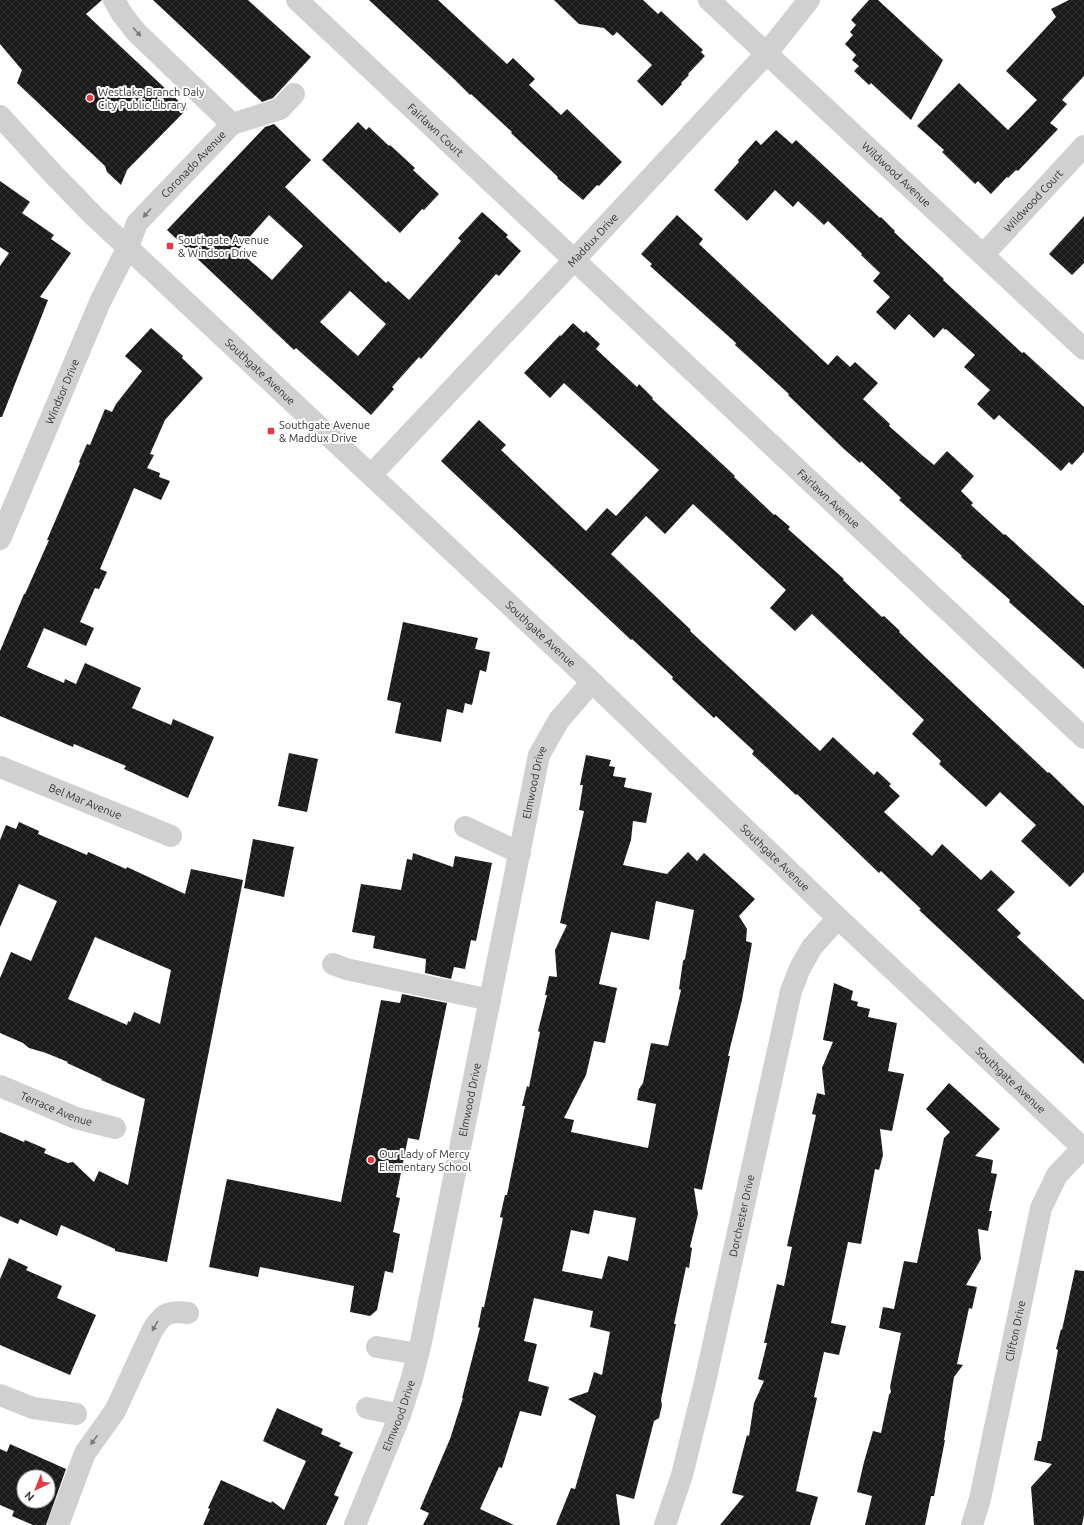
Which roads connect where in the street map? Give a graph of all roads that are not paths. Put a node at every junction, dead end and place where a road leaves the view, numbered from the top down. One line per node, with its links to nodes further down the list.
1 (297, 0): 12 (street, Fairlawn Court)
2 (709, 0): 5 (street, Wildwood Avenue)
3 (809, 0): 5 (street, Maddux Drive)
4 (118, 1): 8 (street, Coronado Avenue, one-way to 8)
5 (766, 54): 11 (street, Wildwood Avenue); 12 (street, Maddux Drive)
6 (294, 94): 8 (street)
7 (0, 116): 10 (street, Southgate Avenue)
8 (232, 124): 10 (street, Coronado Avenue, one-way to 10)
9 (1084, 146): 11 (street, Wildwood Court)
10 (128, 247): 14 (street, Southgate Avenue); 15 (street, Windsor Drive)
11 (983, 255): 13 (street, Wildwood Avenue)
12 (575, 259): 14 (street, Maddux Drive); 17 (street, Fairlawn Avenue)
13 (1084, 349)
14 (371, 475): 16 (street, Southgate Avenue)
15 (0, 539)
16 (592, 682): 21 (street, Elmwood Drive); 22 (street, Southgate Avenue)
17 (1084, 738)
18 (0, 767): 20 (street, Bel Mar Avenue)
19 (465, 827): 21 (street)
20 (171, 836)
21 (520, 853): 24 (street, Elmwood Drive)
22 (838, 918): 27 (street, Southgate Avenue); 37 (street, Dorchester Drive)
23 (333, 964): 24 (street)
24 (490, 1000): 30 (street, Elmwood Drive)
25 (0, 1086): 26 (street, Terrace Avenue)
26 (115, 1128)
27 (1084, 1149): 38 (street, Clifton Drive)
28 (188, 1313): 35 (street, one-way to 35)
29 (377, 1347): 30 (street)
30 (418, 1354): 34 (street, Elmwood Drive)
31 (0, 1395): 33 (street)
32 (367, 1408): 34 (street)
33 (76, 1414)
34 (400, 1415): 36 (street, Elmwood Drive)
35 (58, 1525)
36 (355, 1525)
37 (665, 1525)
38 (972, 1525)

